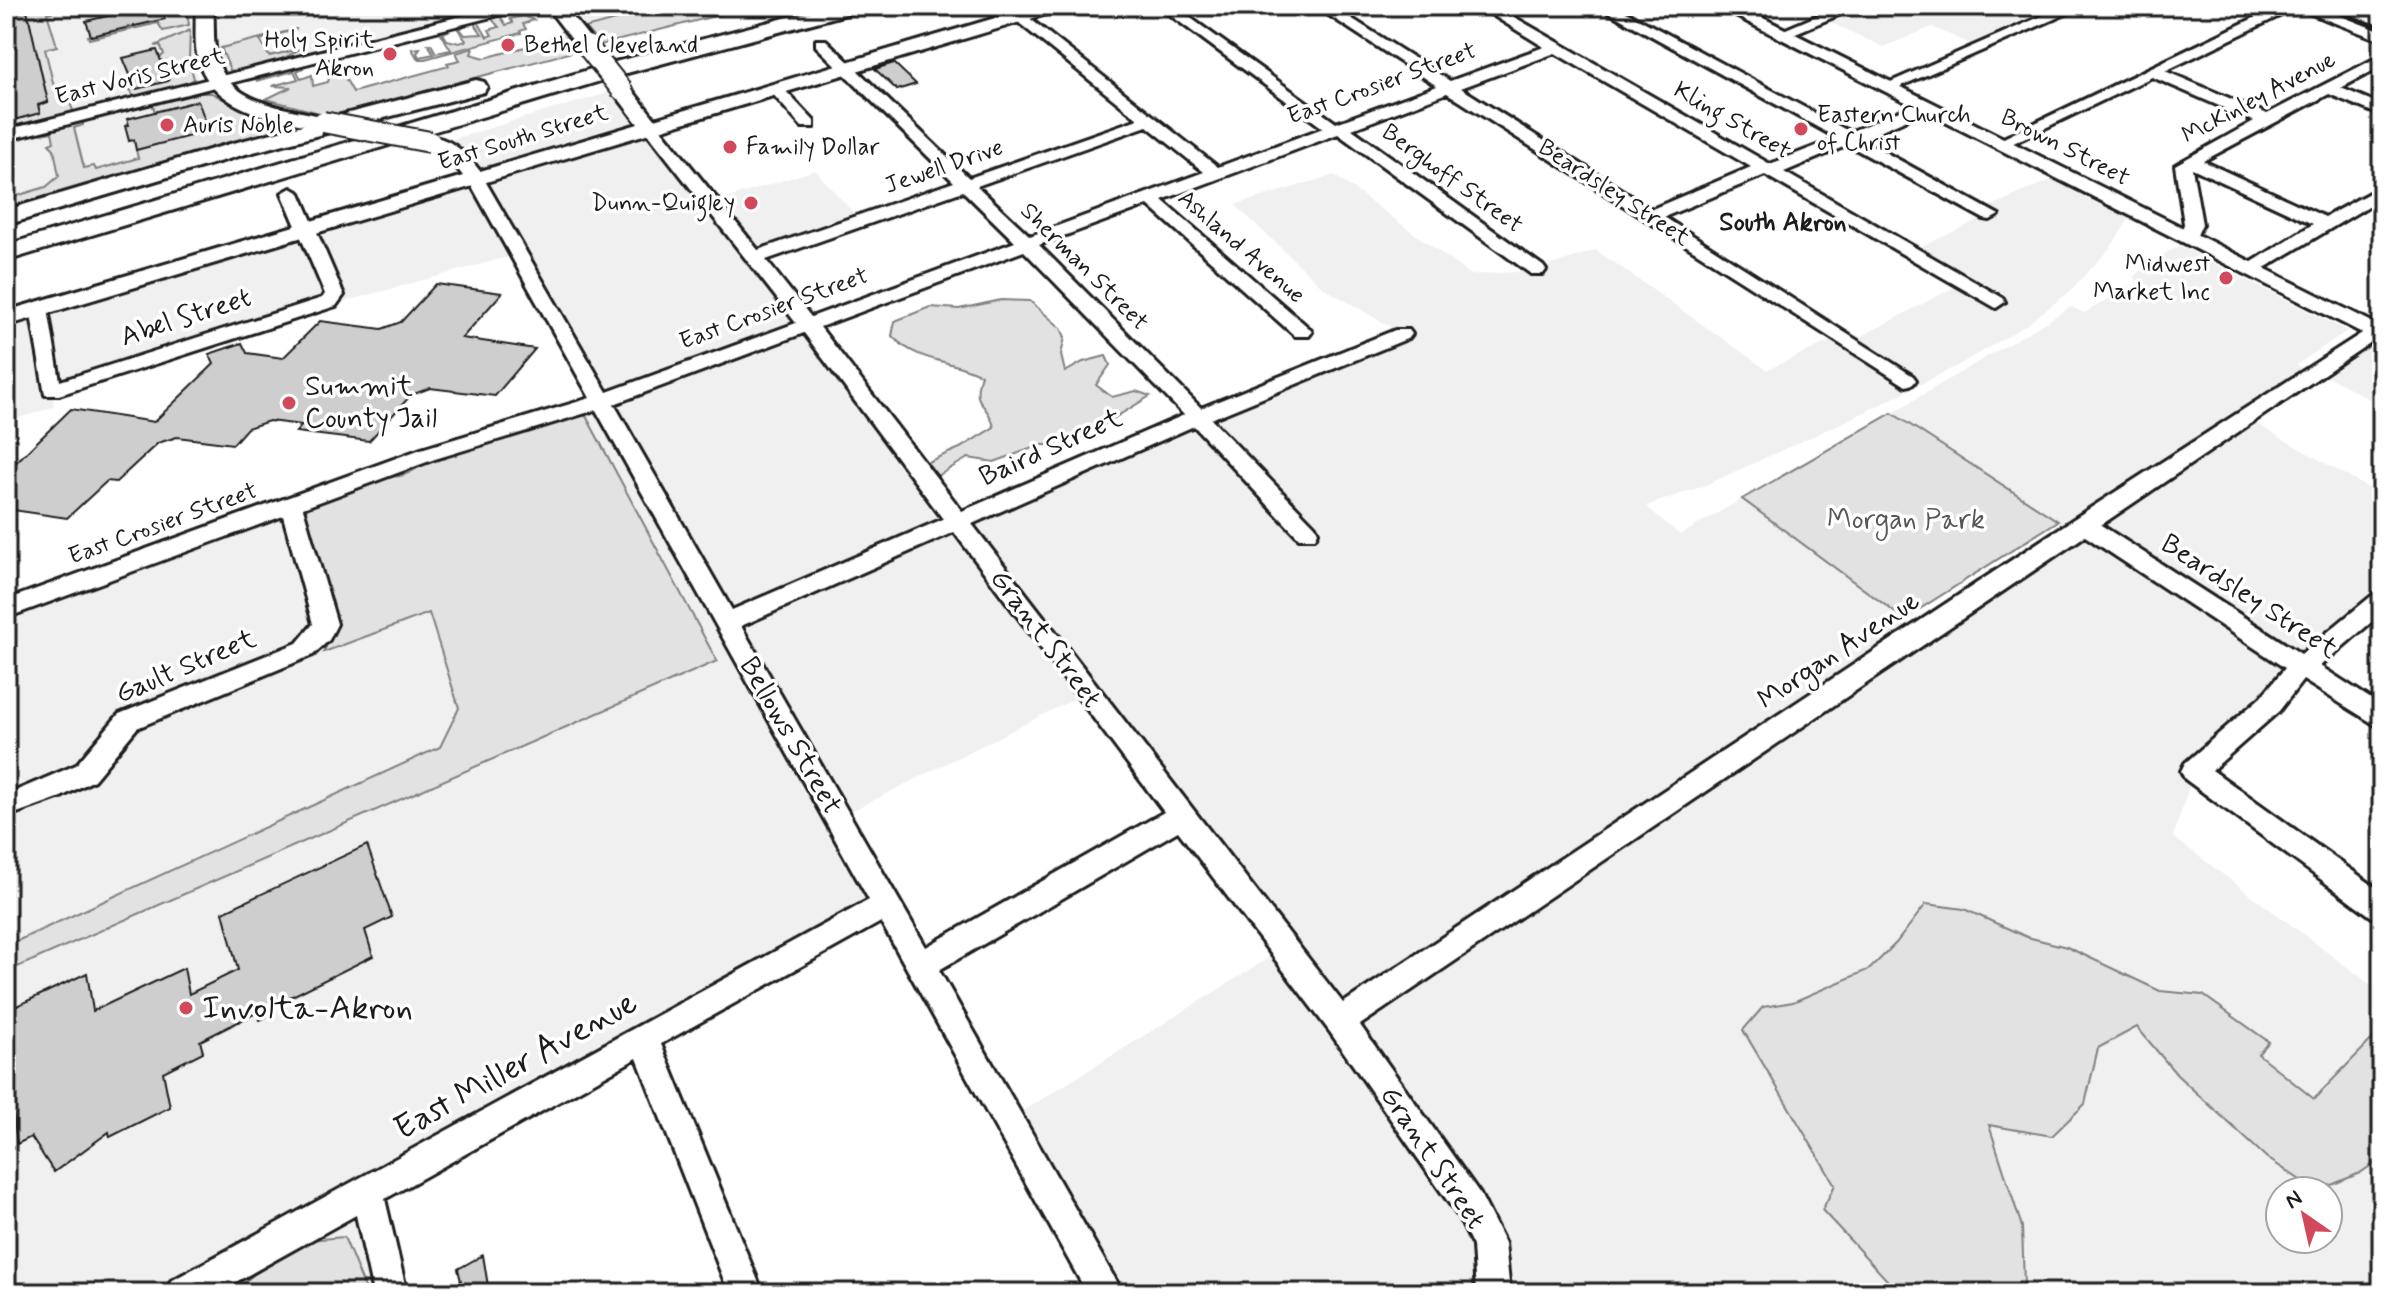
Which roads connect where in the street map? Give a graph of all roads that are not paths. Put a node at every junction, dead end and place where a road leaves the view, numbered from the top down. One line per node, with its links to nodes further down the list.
1 (204, 6): 29 (main road)
2 (518, 6): 29 (street, East Voris Street)
3 (555, 6): 40 (main road, Grant Street, bridge)
4 (803, 6): 26 (highway)
5 (854, 6): 36 (highway)
6 (1054, 6): 18 (main road, East South Street)
7 (1165, 6): 41 (street, Berghoff Street)
8 (1322, 6): 30 (street, Beardsley Street)
9 (1485, 6): 24 (street, Kling Street)
10 (1604, 6): 43 (street)
11 (1725, 6): 21 (main road, Brown Street)
12 (1853, 6): 21 (street)
13 (2077, 6): 31 (street)
14 (2290, 6): 28 (street)
15 (2302, 6): 22 (street)
16 (2345, 6): 20 (highway)
17 (2362, 6): 19 (highway)
18 (1012, 11): 27 (main road, East South Street); 37 (street)
19 (2382, 13)
20 (2382, 20)
21 (1781, 34): 31 (main road, Brown Street)
22 (2382, 37)
23 (821, 43): 27 (street, Sherman Street)
24 (1557, 47): 30 (street, East Crosier Street); 46 (street, Kling Street)
25 (2382, 60): 32 (street, McKinley Avenue)
26 (581, 62): 54 (highway); 58 (highway)
27 (847, 68): 33 (main road, East South Street); 49 (street, Sherman Street)
28 (2151, 71): 38 (street); 44 (street)
29 (218, 82): 42 (street, East Voris Street); 48 (main road, bridge)
30 (1448, 87): 41 (street, East Crosier Street); 55 (street, Beardsley Street)
31 (1887, 87): 34 (main road, Brown Street)
32 (2327, 88): 35 (street); 38 (street, McKinley Avenue)
33 (776, 89): 39 (street); 40 (main road, East South Street)
34 (1924, 106): 43 (street); 44 (main road, Brown Street)
35 (2382, 111)
36 (468, 112): 61 (highway); 63 (highway)
37 (1150, 120): 47 (street); 49 (street, Jewell Drive)
38 (2266, 120): 45 (street, McKinley Avenue)
39 (808, 124)
40 (651, 127): 48 (main road, East South Street); 62 (street, Grant Street)
41 (1336, 128): 47 (street, East Crosier Street); 65 (street, Berghoff Street)
42 (6, 135)
43 (1850, 139): 46 (street); 53 (street)
44 (1999, 144): 59 (main road, Brown Street)
45 (2190, 161): 56 (street); 59 (street, McKinley Avenue)
46 (1768, 170): 55 (street); 66 (street, Kling Street)
47 (1216, 173): 52 (street, East Crosier Street)
48 (476, 179): 57 (main road, East South Street); 74 (street, Bellows Street)
49 (967, 185): 60 (street, Sherman Street); 62 (street, Jewell Drive)
50 (2382, 191): 56 (street)
51 (291, 193): 57 (street)
52 (1149, 197): 60 (street, East Crosier Street); 70 (street, Ashland Avenue)
53 (1990, 215)
54 (6, 216)
55 (1651, 216): 73 (street, Beardsley Street)
56 (2326, 224): 64 (street)
57 (309, 229): 67 (main road, East South Street); 67 (street, Abel Street)
58 (6, 234)
59 (2188, 238): 64 (main road, Brown Street)
60 (1026, 243): 69 (street, East Crosier Street); 75 (street, Sherman Street)
61 (6, 253)
62 (754, 258): 69 (street, Grant Street)
63 (6, 266)
64 (2250, 269): 72 (main road, Brown Street)
65 (1537, 270)
66 (1996, 302)
67 (39, 309): 68 (main road, East South Street)
68 (6, 319)
69 (807, 324): 74 (street, East Crosier Street); 77 (street, Grant Street)
70 (1302, 332)
71 (1402, 334): 75 (street, Baird Street)
72 (2378, 334): 78 (street, Morgan Avenue)
73 (1906, 380)
74 (600, 402): 76 (street, East Crosier Street); 82 (street, Bellows Street)
75 (1199, 417): 77 (street, Baird Street); 79 (street, Sherman Street)
76 (291, 506): 81 (street, East Crosier Street); 85 (street, Gault Street)
77 (958, 521): 82 (street, Baird Street); 86 (street, Grant Street)
78 (2083, 524): 83 (street, Beardsley Street); 90 (street, Morgan Avenue)
79 (1307, 532)
80 (2382, 600): 83 (street)
81 (6, 609)
82 (726, 623): 87 (street, Bellows Street)
83 (2301, 667): 84 (street, Beardsley Street); 88 (street)
84 (2382, 719)
85 (6, 806)
86 (1180, 816): 89 (street); 90 (street, Grant Street)
87 (885, 905): 89 (street, Bellows Street); 91 (street, East Miller Avenue)
88 (2382, 908)
89 (920, 966): 96 (street, Bellows Street)
90 (1340, 1022): 97 (street, Grant Street)
91 (644, 1038): 92 (street, East Miller Avenue); 95 (street)
92 (367, 1191): 93 (street, East Miller Avenue); 94 (street)
93 (183, 1293)
94 (390, 1293)
95 (746, 1293)
96 (1106, 1293)
97 (1493, 1293)

